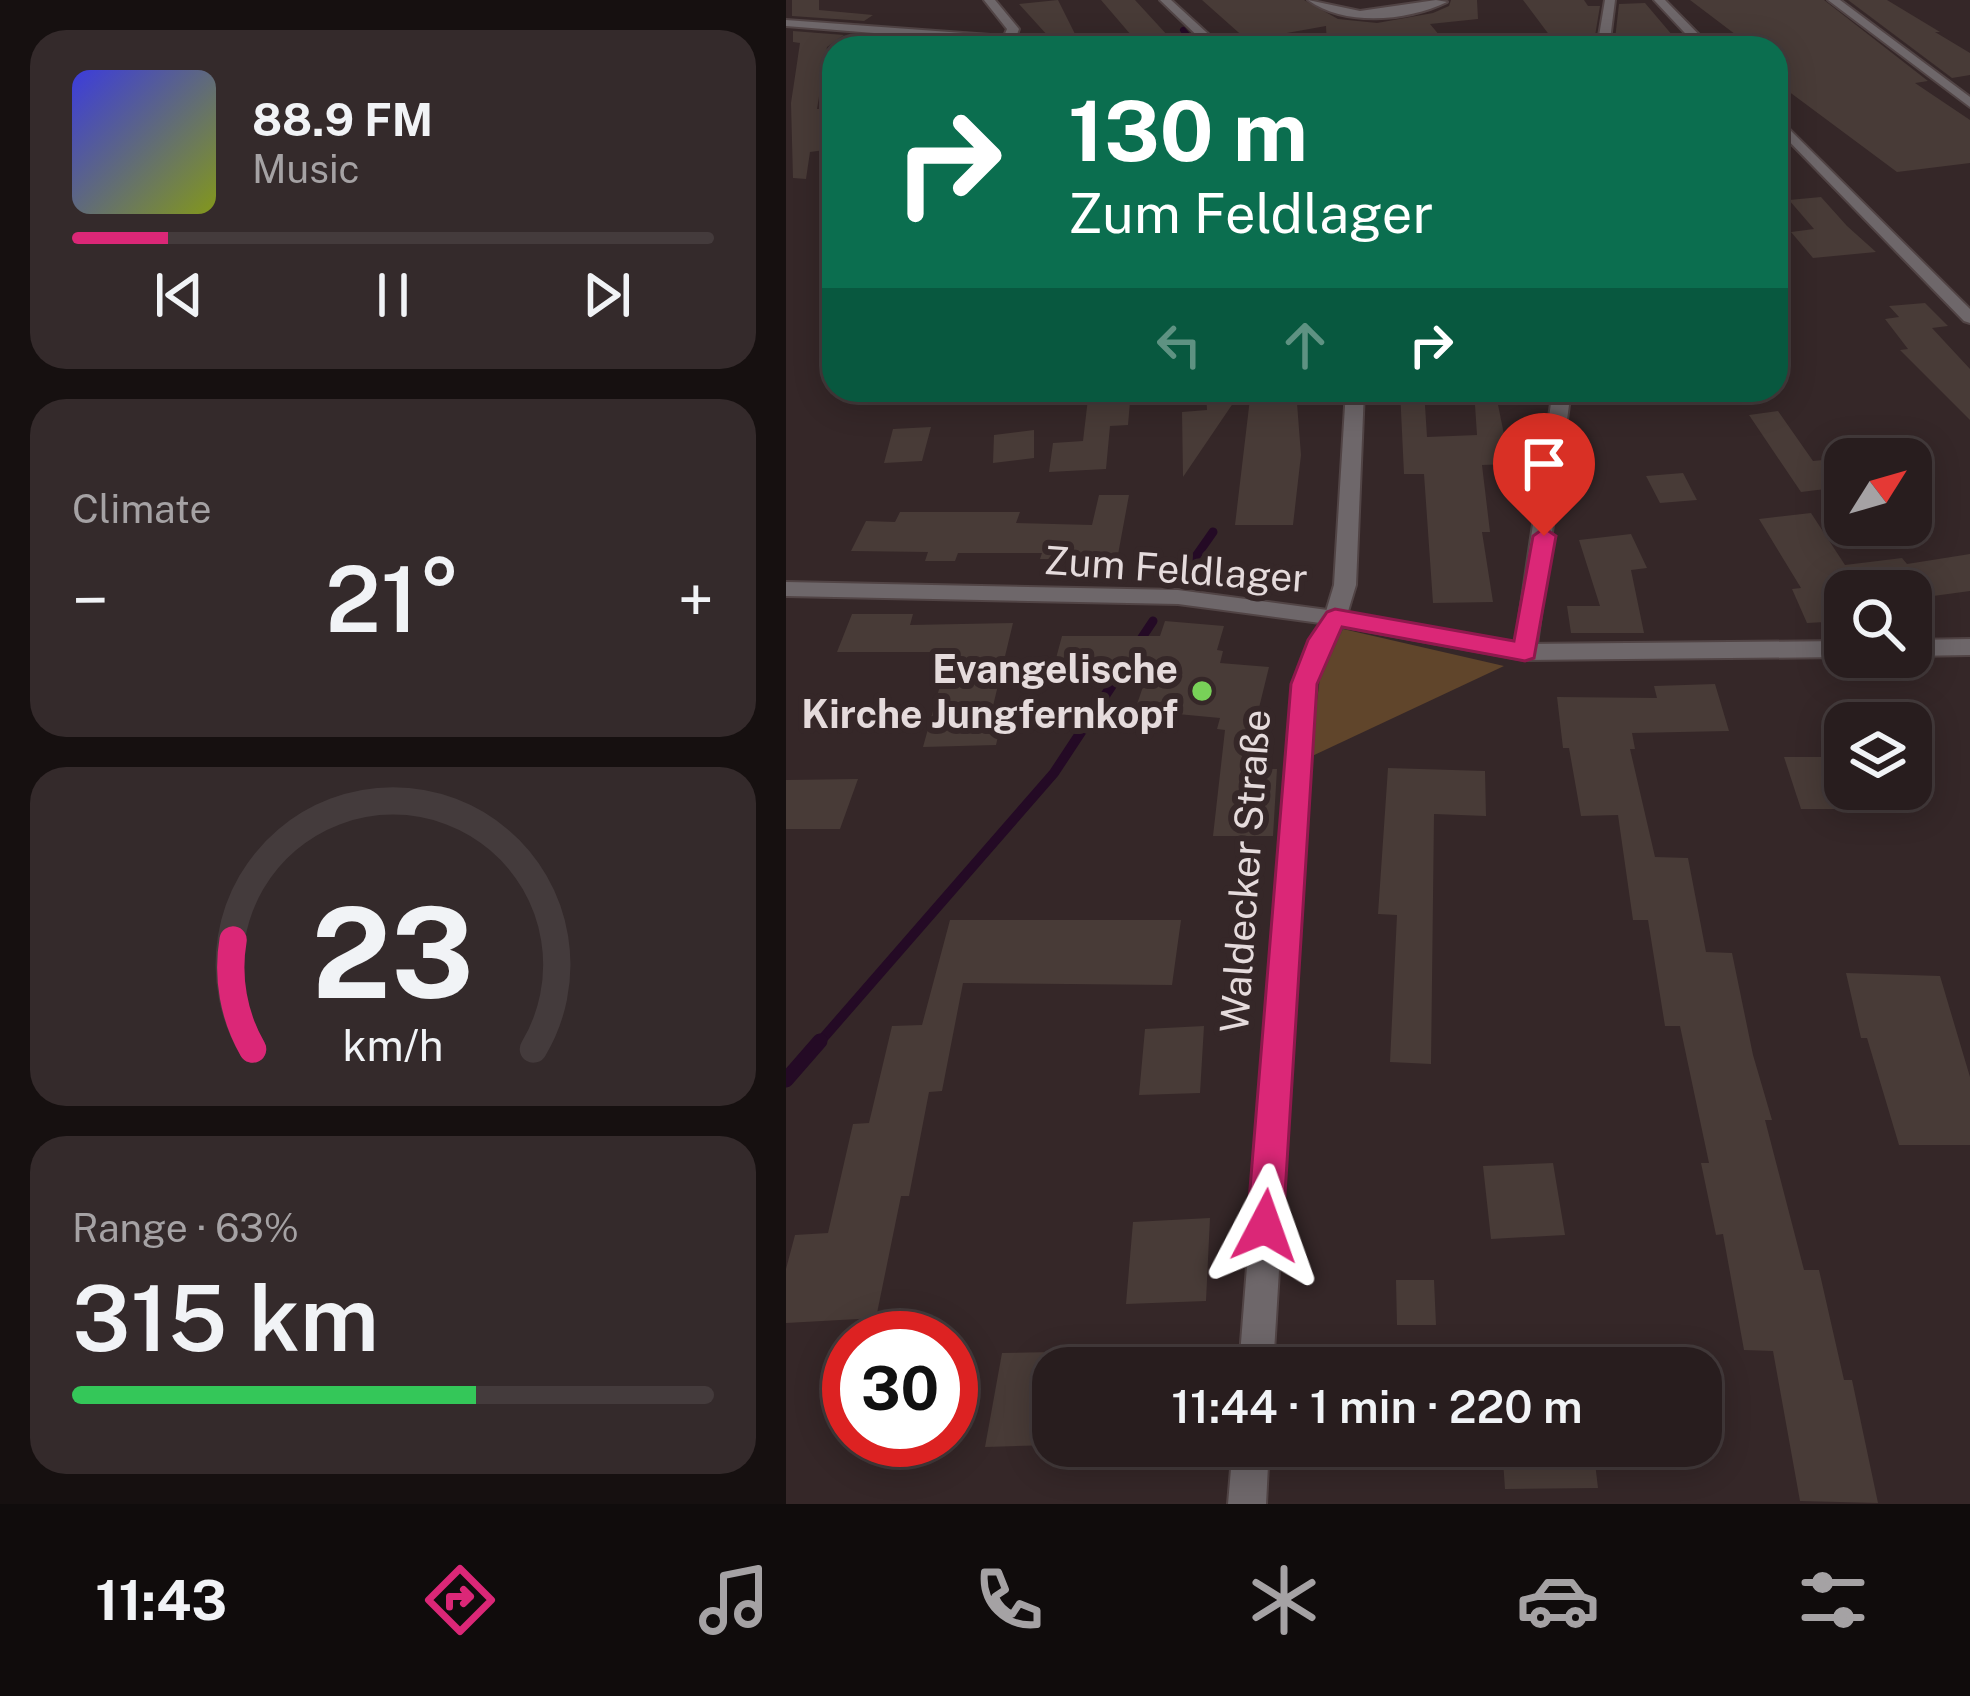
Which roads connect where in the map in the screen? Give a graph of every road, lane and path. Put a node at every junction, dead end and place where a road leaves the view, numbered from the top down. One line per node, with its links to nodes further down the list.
1 (989, 0): 10 (street)
2 (1165, 0): 11 (street)
3 (1313, 0): 7 (street)
4 (1610, 0): 12 (street)
5 (1662, 0): 13 (street)
6 (1834, 0): 14 (street)
7 (1442, 2)
8 (786, 23): 9 (street)
9 (957, 36)
10 (1010, 36)
11 (1203, 36)
12 (1606, 36)
13 (1695, 36)
14 (1970, 104)
15 (1788, 132): 16 (street)
16 (1970, 318)
17 (1354, 402): 20 (street, Waldecker Straße)
18 (1560, 402): 24 (street)
19 (786, 589): 20 (street, Zum Feldlager)
20 (1335, 618): 24 (street, Zum Feldlager); 25 (street, Waldecker Straße)
21 (1970, 647): 22 (street)
22 (1932, 648)
23 (1824, 649): 24 (street, Zum Feldlager)
24 (1525, 652)
25 (1257, 1347)
26 (1250, 1467): 27 (street)
27 (1247, 1504)

